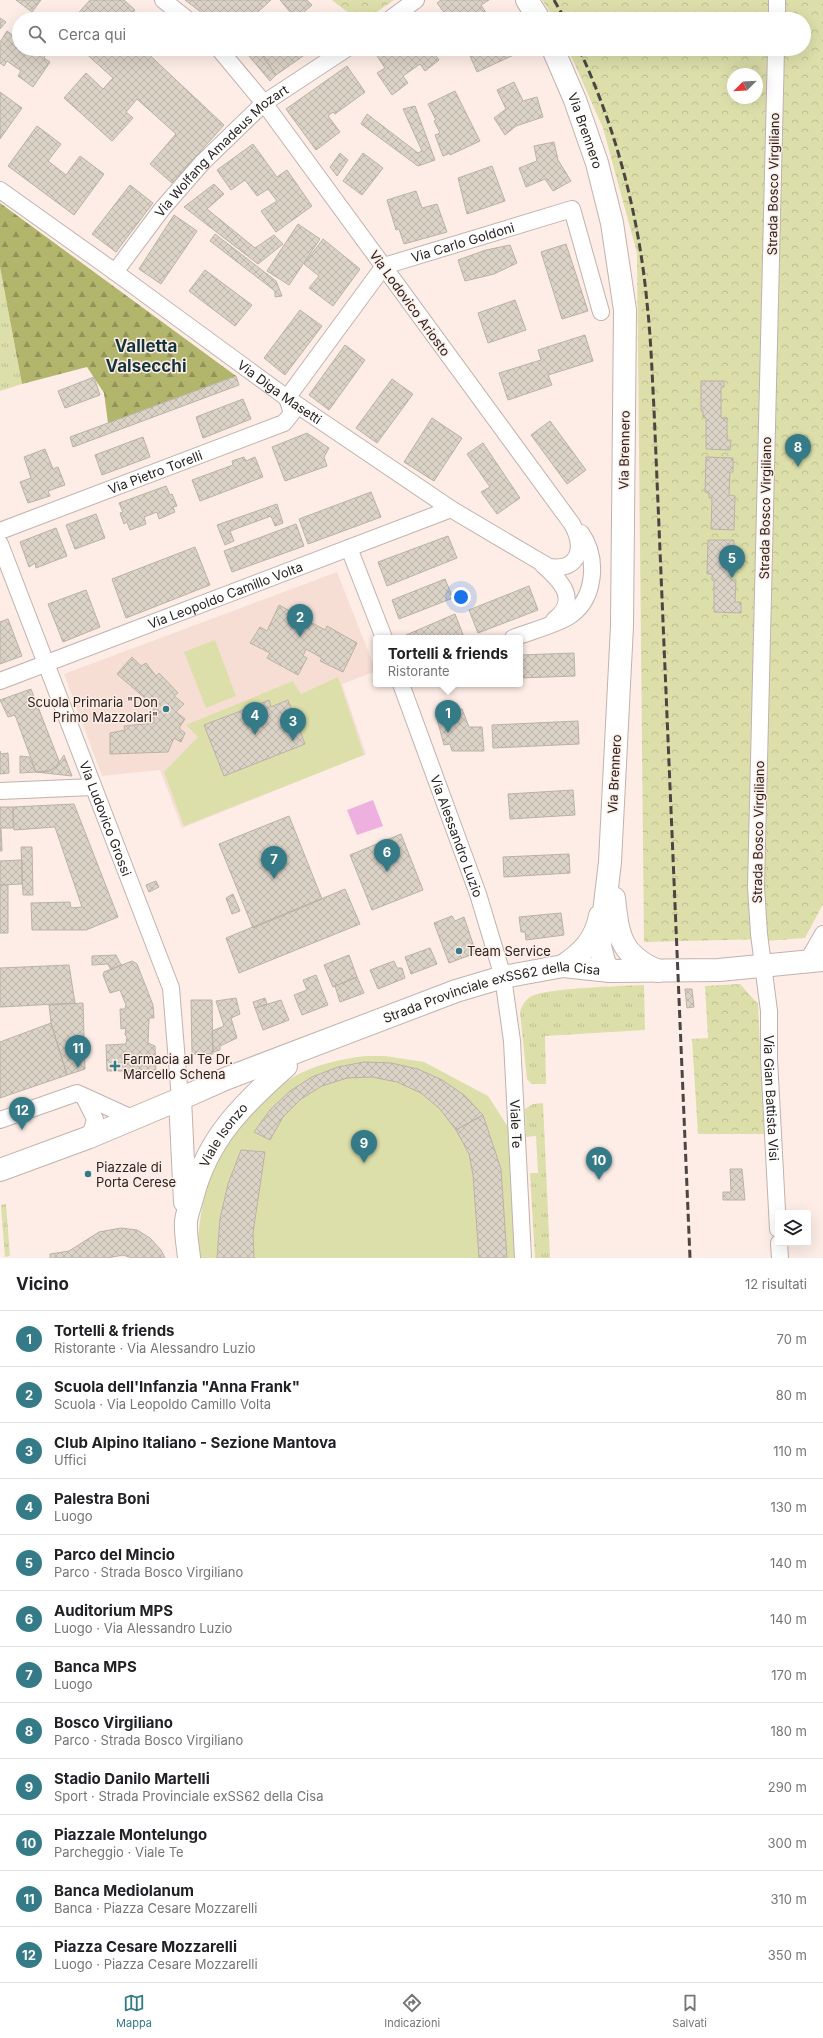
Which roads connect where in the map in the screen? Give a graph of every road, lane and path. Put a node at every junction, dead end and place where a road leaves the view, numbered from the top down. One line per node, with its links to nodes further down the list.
1 (162, 0): 5 (street)
2 (416, 0): 6 (street)
3 (527, 0): 7 (main road)
4 (777, 0): 8 (street)
5 (177, 12)
6 (400, 12)
7 (535, 12)
8 (777, 12)
9 (225, 56): 13 (street, Via Lodovico Ariosto)
10 (335, 56): 13 (street, Via Wolfang Amadeus Mozart)
11 (556, 56): 34 (main road, Via Brennero)
12 (776, 56): 39 (street, Strada Bosco Virgiliano)
13 (264, 103): 15 (street, Via Lodovico Ariosto); 16 (street, Via Wolfang Amadeus Mozart)
14 (0, 190): 16 (street, Via Diga Masetti)
15 (384, 266): 17 (street, Via Carlo Goldoni); 18 (street); 20 (street, Via Lodovico Ariosto)
16 (115, 272): 18 (street, Via Diga Masetti)
17 (601, 312)
18 (287, 398): 19 (street, Via Diga Masetti); 21 (street, Via Pietro Torelli)
19 (451, 509): 23 (street, Via Leopoldo Camillo Volta); 25 (street, Via Diga Masetti)
20 (572, 524): 24 (street, Via Lodovico Ariosto); 26 (street)
21 (0, 531)
22 (0, 544): 29 (street, Via Ludovico Grossi)
23 (349, 548): 27 (street); 29 (street, Via Leopoldo Camillo Volta)
24 (571, 563): 25 (street, Via Diga Masetti)
25 (542, 564): 26 (street)
26 (542, 627): 28 (street)
27 (383, 635)
28 (521, 635)
29 (46, 663): 30 (street, Via Leopoldo Camillo Volta); 32 (street, Via Ludovico Grossi)
30 (0, 681)
31 (402, 687): 42 (street, Via Alessandro Luzio)
32 (93, 787): 33 (street); 45 (street, Via Ludovico Grossi)
33 (0, 791)
34 (610, 862): 36 (main road, Via Brennero); 38 (main road, Via Brennero); 40 (main road, Via Brennero)
35 (823, 934): 37 (street)
36 (620, 937): 40 (main road, Via Brennero); 41 (main road, Via Brennero)
37 (815, 961): 39 (main road)
38 (563, 966): 40 (main road, Strada Provinciale exSS62 della Cisa); 42 (main road, Strada Provinciale exSS62 della Cisa)
39 (764, 967): 41 (main road); 50 (street, Via Gian Battista Visi)
40 (610, 971): 41 (main road); 42 (main road, Strada Provinciale exSS62 della Cisa)
41 (659, 971)
42 (505, 983): 43 (main road, Strada Provinciale exSS62 della Cisa); 45 (main road, Strada Provinciale exSS62 della Cisa); 54 (street, Viale Te)
43 (286, 1066): 45 (main road, Strada Provinciale exSS62 della Cisa); 51 (main road, Viale Isonzo)
44 (84, 1097): 46 (street); 47 (street); 48 (street)
45 (180, 1099): 46 (main road); 51 (main road, Viale Isonzo)
46 (134, 1118): 48 (main road)
47 (0, 1120)
48 (87, 1138): 49 (main road)
49 (0, 1170)
50 (777, 1210)
51 (186, 1221): 53 (main road, Viale Isonzo)
52 (779, 1246): 55 (street)
53 (189, 1258)
54 (523, 1258)
55 (780, 1258)

